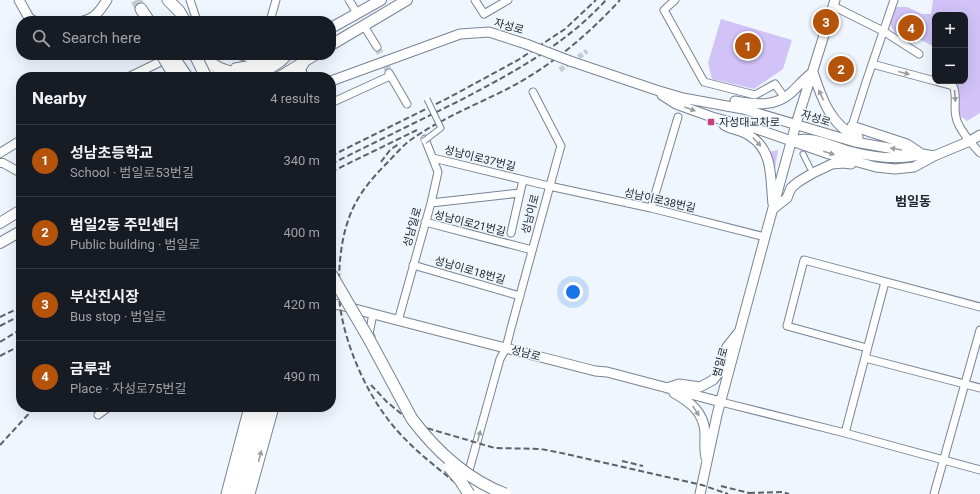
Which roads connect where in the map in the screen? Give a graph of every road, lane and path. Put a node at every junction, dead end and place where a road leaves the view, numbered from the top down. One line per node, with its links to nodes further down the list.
1 (19, 0): 17 (main road)
2 (108, 0): 18 (main road)
3 (168, 0): 19 (highway); 20 (highway)
4 (190, 0): 21 (street)
5 (276, 0): 22 (street)
6 (349, 0): 16 (street)
7 (381, 0): 16 (main road)
8 (388, 0): 15 (main road)
9 (407, 0): 15 (main road)
10 (475, 0): 11 (street)
11 (508, 0)
12 (675, 0): 57 (street)
13 (894, 0): 25 (street)
14 (834, 3): 25 (street); 51 (main road)
15 (387, 12): 24 (main road)
16 (357, 13): 23 (main road)
17 (28, 16)
18 (93, 16)
19 (176, 16)
20 (182, 16)
21 (195, 16)
22 (271, 16)
23 (336, 25)
24 (364, 26): 26 (main road); 27 (street)
25 (883, 31): 28 (street); 40 (street)
26 (336, 42)
27 (377, 47)
28 (919, 54)
29 (162, 60): 42 (street)
30 (165, 60): 43 (highway, bridge)
31 (175, 60): 44 (highway, bridge)
32 (195, 60): 46 (street)
33 (198, 60): 45 (highway, bridge)
34 (208, 60): 47 (highway)
35 (215, 60): 41 (street)
36 (258, 60): 41 (street)
37 (271, 60): 41 (highway)
38 (282, 60): 48 (main road)
39 (305, 61): 49 (main road); 50 (main road)
40 (872, 64): 53 (street, one-way to 53); 65 (street)
41 (252, 70)
42 (139, 72)
43 (172, 72)
44 (184, 72)
45 (204, 72)
46 (208, 72)
47 (228, 72)
48 (269, 72)
49 (288, 72)
50 (301, 72)
51 (813, 72): 57 (main road); 64 (main road); 71 (main road, one-way to 51)
52 (336, 79): 55 (main road, 자성로, bridge)
53 (932, 80)
54 (946, 84): 69 (street, one-way to 69)
55 (656, 90): 58 (main road, 자성로); 63 (main road, 자성로, one-way to 63)
56 (533, 92): 83 (street, 성남이로)
57 (784, 97): 58 (main road)
58 (683, 98): 64 (main road, 자성로)
59 (426, 99): 67 (street, bridge)
60 (336, 100): 61 (street)
61 (407, 104)
62 (678, 117): 86 (street)
63 (712, 117): 68 (main road, 자성로); 87 (main road, one-way to 87)
64 (796, 124): 68 (main road, 범일로); 71 (main road, 자성로)
65 (852, 126): 75 (main road)
66 (980, 135): 69 (main road, 자성로)
67 (424, 140): 77 (street, 성남일로)
68 (792, 141): 75 (main road, 자성로); 79 (main road, 자성로, one-way to 79); 87 (main road, 범일로)
69 (970, 141): 72 (street); 76 (main road, 자성로)
70 (16, 143): 73 (street)
71 (879, 147): 75 (main road, 자성로, one-way to 71)
72 (980, 153)
73 (0, 154)
74 (803, 154): 80 (street)
75 (922, 154): 76 (main road, 자성로)
76 (934, 156): 79 (main road, 자성로)
77 (433, 158): 82 (street, 성남이로37번길); 85 (street, 성남일로)
78 (0, 163): 81 (street)
79 (860, 163): 87 (main road)
80 (810, 168)
81 (16, 170)
82 (523, 180): 83 (street, 성남이로37번길); 84 (street, 성남이로37번길)
83 (549, 186): 86 (street, 성남이로38번길); 95 (street, 성남이로)
84 (520, 193): 85 (street); 91 (street, 성남이로37번길)
85 (430, 203): 89 (street, 성남일로)
86 (651, 208): 93 (street, 성남이로38번길)
87 (774, 209): 93 (main road, 범일로)
88 (16, 213): 90 (main road)
89 (425, 222): 95 (street, 성남이로21번길); 96 (street, 성남일로)
90 (0, 223)
91 (511, 233)
92 (16, 234): 94 (main road)
93 (765, 237): 105 (main road, 범일로)
94 (0, 243)
95 (532, 250): 99 (street, 성남이로)
96 (413, 265): 99 (street, 성남이로18번길); 104 (street, 성남일로)
97 (885, 282): 101 (street); 109 (street); 109 (street)
98 (336, 283): 107 (highway, bridge)
99 (520, 296): 108 (street, 성남이로)
100 (336, 305): 102 (main road, 성남로)
101 (980, 307)
102 (360, 311): 103 (main road, 성남로); 132 (street)
103 (373, 314): 104 (main road, 성남로); 126 (street)
104 (398, 321): 108 (main road, 성남로)
105 (741, 329): 112 (main road); 114 (main road, 범일로)
106 (980, 330): 111 (street)
107 (369, 339): 131 (highway, bridge); 134 (highway, bridge)
108 (506, 348): 112 (main road, 성남로); 126 (street, 성남이로, one-way to 108)
109 (868, 348): 110 (street)
110 (865, 358): 111 (street); 122 (street)
111 (965, 384): 113 (street); 123 (street)
112 (666, 388): 114 (main road, 성남로); 124 (main road, one-way to 124)
113 (980, 388)
114 (721, 402): 122 (street); 124 (main road, 범일로)
115 (102, 412): 120 (street)
116 (248, 412): 127 (main road)
117 (255, 412): 121 (highway)
118 (262, 412): 121 (highway)
119 (273, 412): 130 (main road, one-way to 119)
120 (98, 415)
121 (254, 430): 128 (highway); 129 (highway)
122 (845, 433): 123 (street)
123 (943, 460): 125 (street); 136 (street)
124 (707, 462): 135 (main road, 범일로)
125 (980, 470)
126 (468, 474): 133 (street)
127 (226, 494)
128 (233, 494)
129 (241, 494)
130 (250, 494)
131 (469, 494)
132 (480, 494)
133 (488, 494)
134 (505, 494)
135 (700, 494)
136 (934, 494)

